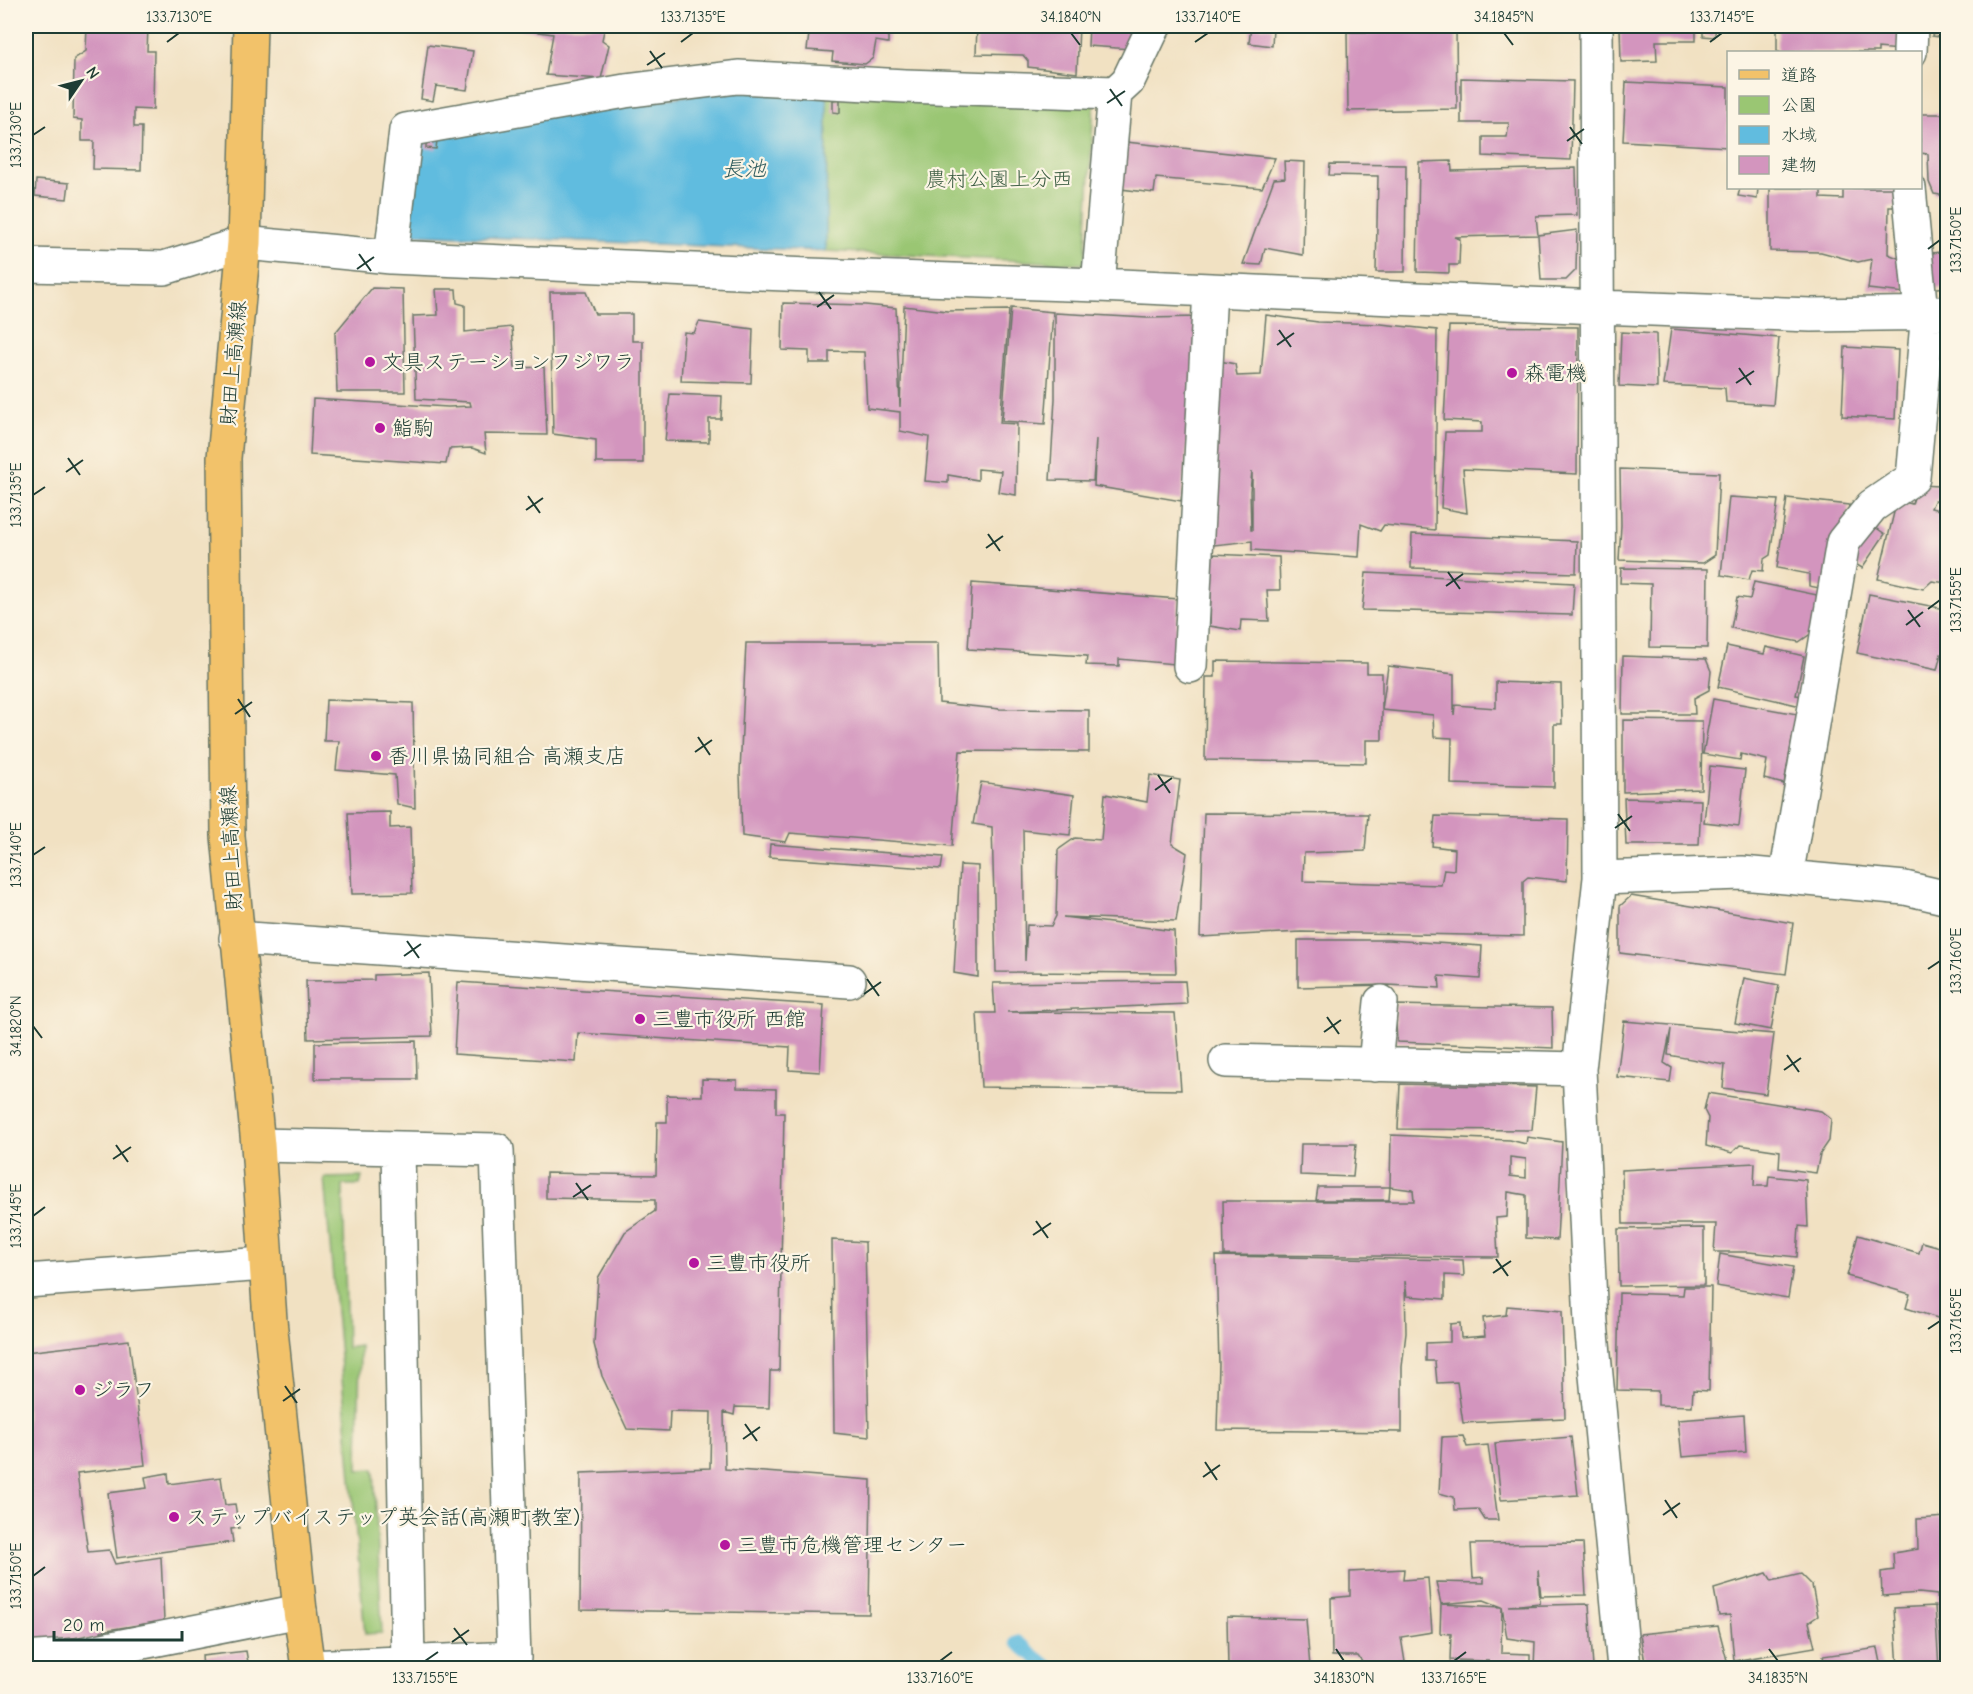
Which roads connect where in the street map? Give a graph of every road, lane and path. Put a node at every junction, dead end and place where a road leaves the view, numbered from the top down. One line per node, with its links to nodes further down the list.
1 (250, 26): 8 (main road, 財田上高瀬線)
2 (1154, 26): 6 (street)
3 (1596, 26): 13 (street)
4 (1911, 26): 5 (street)
5 (1910, 51)
6 (1115, 93): 9 (street); 11 (street)
7 (1909, 189): 14 (street)
8 (244, 243): 9 (street); 10 (street); 19 (main road, 財田上高瀬線)
9 (391, 257): 11 (street)
10 (26, 265)
11 (1098, 285): 12 (street)
12 (1209, 290): 13 (street); 15 (street)
13 (1599, 307): 14 (street); 16 (street)
14 (1932, 313): 17 (street)
15 (1190, 666)
16 (1600, 878): 17 (street); 24 (street)
17 (1786, 878): 18 (street)
18 (1947, 898)
19 (236, 938): 20 (street); 25 (main road, 財田上高瀬線)
20 (849, 981)
21 (1382, 1002): 23 (street)
22 (1226, 1061): 23 (street)
23 (1375, 1065): 24 (street)
24 (1579, 1069): 34 (street)
25 (258, 1145): 26 (street); 27 (main road, 財田上高瀬線)
26 (398, 1148): 32 (street); 32 (street)
27 (265, 1264): 28 (street); 29 (main road, 財田上高瀬線)
28 (26, 1281)
29 (300, 1611): 31 (street); 33 (main road, 財田上高瀬線)
30 (26, 1659): 31 (street)
31 (77, 1662)
32 (408, 1662): 33 (street)
33 (308, 1668)
34 (1624, 1668)

